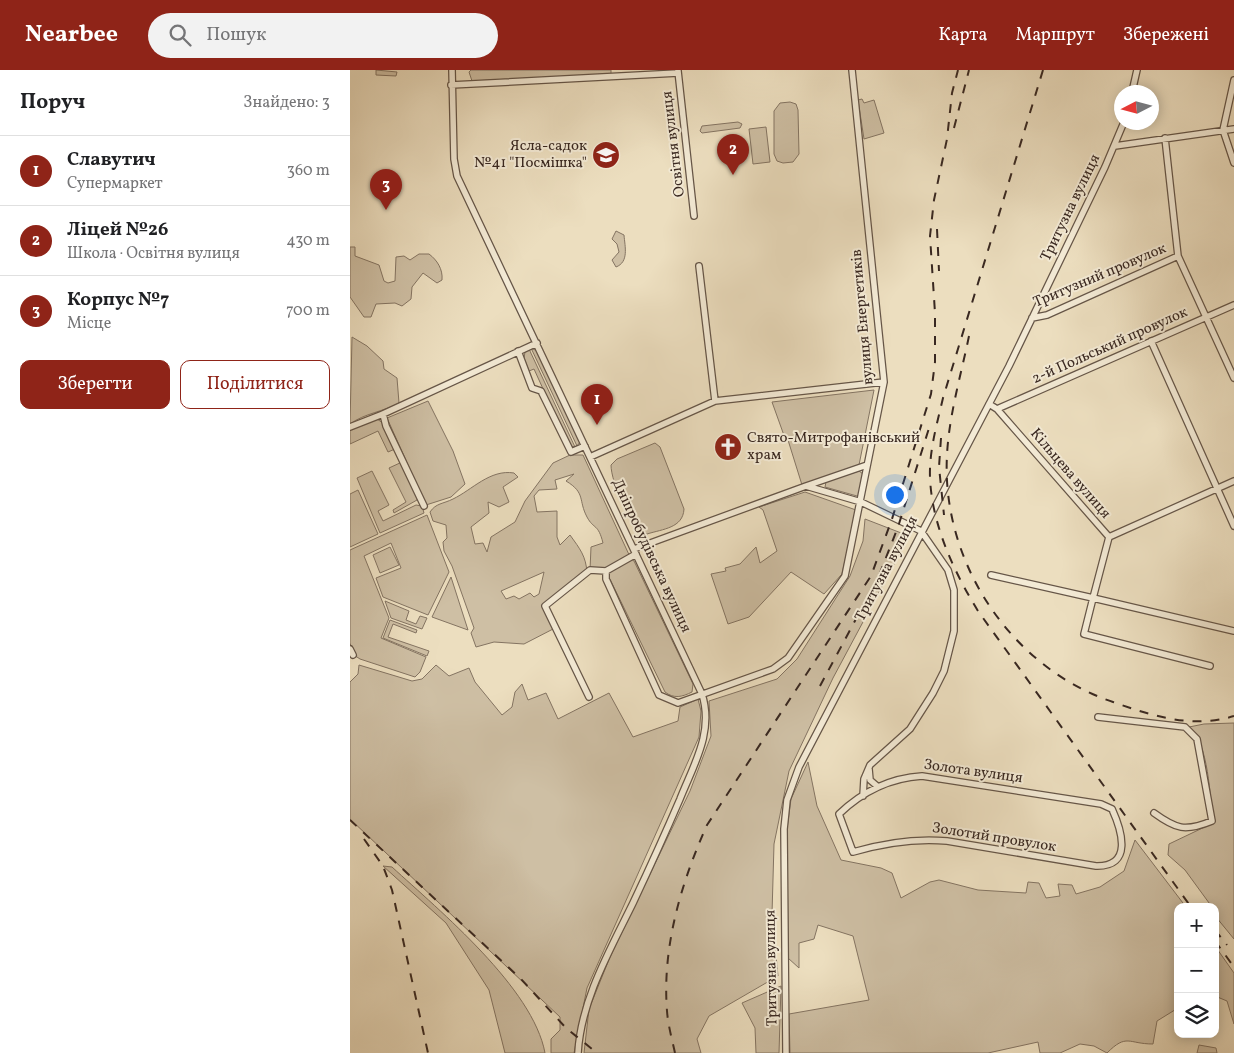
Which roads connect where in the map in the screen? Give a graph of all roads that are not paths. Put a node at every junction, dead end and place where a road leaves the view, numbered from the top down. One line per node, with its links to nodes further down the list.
1 (452, 70): 6 (street, Дніпробудівська вулиця)
2 (852, 70): 24 (street, вулиця Енергетиків)
3 (1137, 70): 7 (street)
4 (678, 71): 6 (street); 14 (street, Освітня вулиця)
5 (1234, 80): 10 (street)
6 (451, 85): 21 (street, Дніпробудівська вулиця)
7 (1134, 85)
8 (1234, 129): 10 (street)
9 (1121, 130): 12 (street, Тритузна вулиця)
10 (1223, 130): 11 (street); 13 (street)
11 (1165, 138): 12 (street); 15 (street)
12 (1115, 146): 19 (street, Тритузна вулиця)
13 (1234, 162)
14 (694, 216)
15 (1178, 256): 18 (street); 19 (street, Тритузний провулок)
16 (699, 266): 25 (street)
17 (1234, 305): 18 (street, 2-й Польський провулок)
18 (1207, 317): 20 (street, 2-й Польський провулок); 23 (street)
19 (1032, 318): 26 (street, Тритузна вулиця)
20 (1151, 341): 27 (street, 2-й Польський провулок); 35 (street)
21 (537, 343): 22 (street); 30 (street, Дніпробудівська вулиця)
22 (518, 351): 28 (street); 30 (street)
23 (1234, 378)
24 (884, 382): 25 (street); 32 (street, вулиця Енергетиків)
25 (714, 401): 31 (street)
26 (989, 404): 27 (street, Кільцева вулиця); 39 (street, Тритузна вулиця)
27 (997, 409): 40 (street, Кільцева вулиця)
28 (383, 414): 29 (street); 37 (street)
29 (350, 427)
30 (585, 446): 31 (street, Дніпробудівська вулиця)
31 (590, 457): 41 (street, Дніпробудівська вулиця)
32 (867, 465): 34 (street); 36 (street, вулиця Енергетиків)
33 (1234, 481): 35 (street)
34 (806, 486): 36 (street); 41 (street)
35 (1218, 488): 38 (street); 40 (street)
36 (861, 502): 39 (street); 49 (street, вулиця Енергетиків)
37 (424, 506)
38 (1234, 526)
39 (921, 531): 52 (street); 59 (street, Тритузна вулиця)
40 (1108, 537): 44 (street, Кільцева вулиця)
41 (635, 552): 42 (street); 49 (street, Дніпробудівська вулиця)
42 (606, 571): 49 (street, вулиця Енергетиків); 50 (street)
43 (991, 575): 44 (street)
44 (1093, 598): 45 (street); 48 (street, Кільцева вулиця)
45 (1234, 631)
46 (350, 649): 47 (street)
47 (353, 656)
48 (1210, 666)
49 (702, 694): 58 (street, Дніпробудівська вулиця)
50 (589, 697)
51 (1098, 717): 56 (street)
52 (870, 765): 53 (street); 54 (street)
53 (877, 786): 54 (street, Золота вулиця); 55 (street, Золота вулиця)
54 (864, 796): 57 (street, Золота вулиця)
55 (1112, 809): 57 (street, Золотий провулок)
56 (1154, 813)
57 (839, 814)
58 (578, 1053)
59 (786, 1053)

